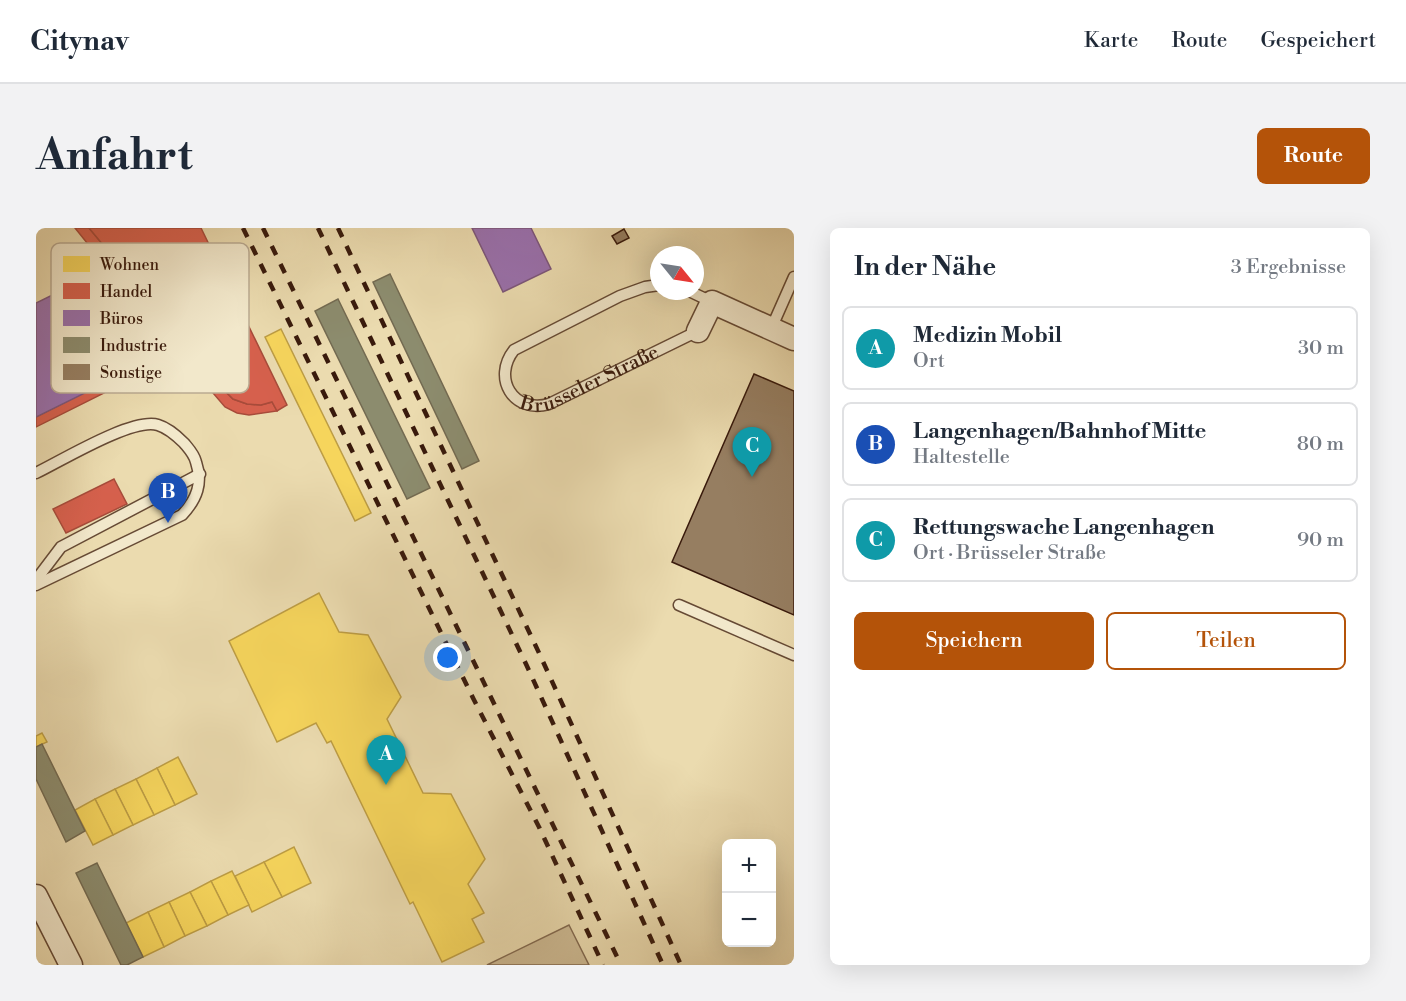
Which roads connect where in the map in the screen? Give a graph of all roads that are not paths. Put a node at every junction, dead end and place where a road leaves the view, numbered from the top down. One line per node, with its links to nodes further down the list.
1 (794, 278): 5 (lane)
2 (650, 286): 6 (lane, Brüsseler Straße)
3 (704, 298): 4 (lane)
4 (712, 302): 5 (street); 6 (street, Brüsseler Straße)
5 (771, 330): 7 (street)
6 (698, 331)
7 (794, 339)
8 (36, 473): 9 (lane)
9 (200, 474): 10 (lane); 11 (lane)
10 (36, 580)
11 (36, 585)
12 (679, 605): 13 (lane)
13 (794, 655)
14 (36, 896): 15 (street)
15 (71, 965)

